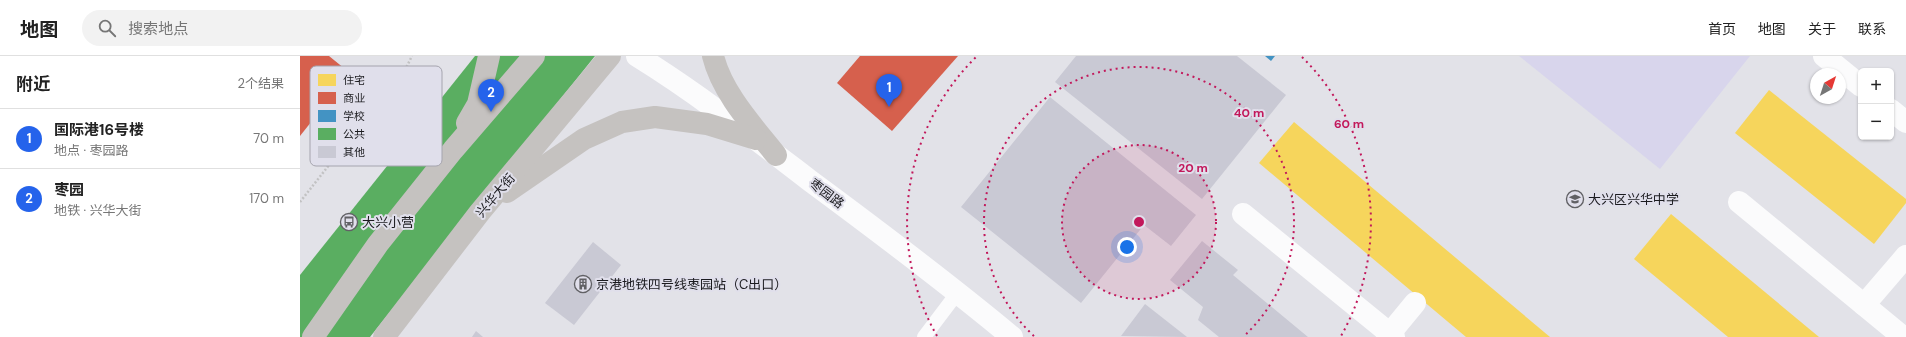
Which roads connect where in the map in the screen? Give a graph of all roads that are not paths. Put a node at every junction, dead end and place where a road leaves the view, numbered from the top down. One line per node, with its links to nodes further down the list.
1 (489, 56): 11 (main road)
2 (534, 56): 11 (main road)
3 (610, 56): 16 (main road, 兴华大街)
4 (637, 56): 10 (street, 枣园路)
5 (712, 56): 12 (main road)
6 (1824, 56): 7 (street)
7 (1858, 84)
8 (1894, 112): 9 (street)
9 (1906, 122)
10 (756, 139): 12 (street, 枣园路); 16 (main road)
11 (453, 150): 13 (main road)
12 (776, 155): 19 (street, 枣园路)
13 (442, 164)
14 (440, 166): 23 (main road)
15 (1739, 202): 21 (street)
16 (480, 212): 24 (main road, 兴华大街)
17 (1243, 214): 22 (street)
18 (1906, 256): 21 (street)
19 (958, 292): 25 (lane); 26 (street, 枣园路)
20 (1415, 303): 22 (street)
21 (1864, 305): 27 (street)
22 (1390, 336)
23 (313, 337)
24 (384, 337)
25 (924, 337)
26 (1012, 337)
27 (1903, 337)

